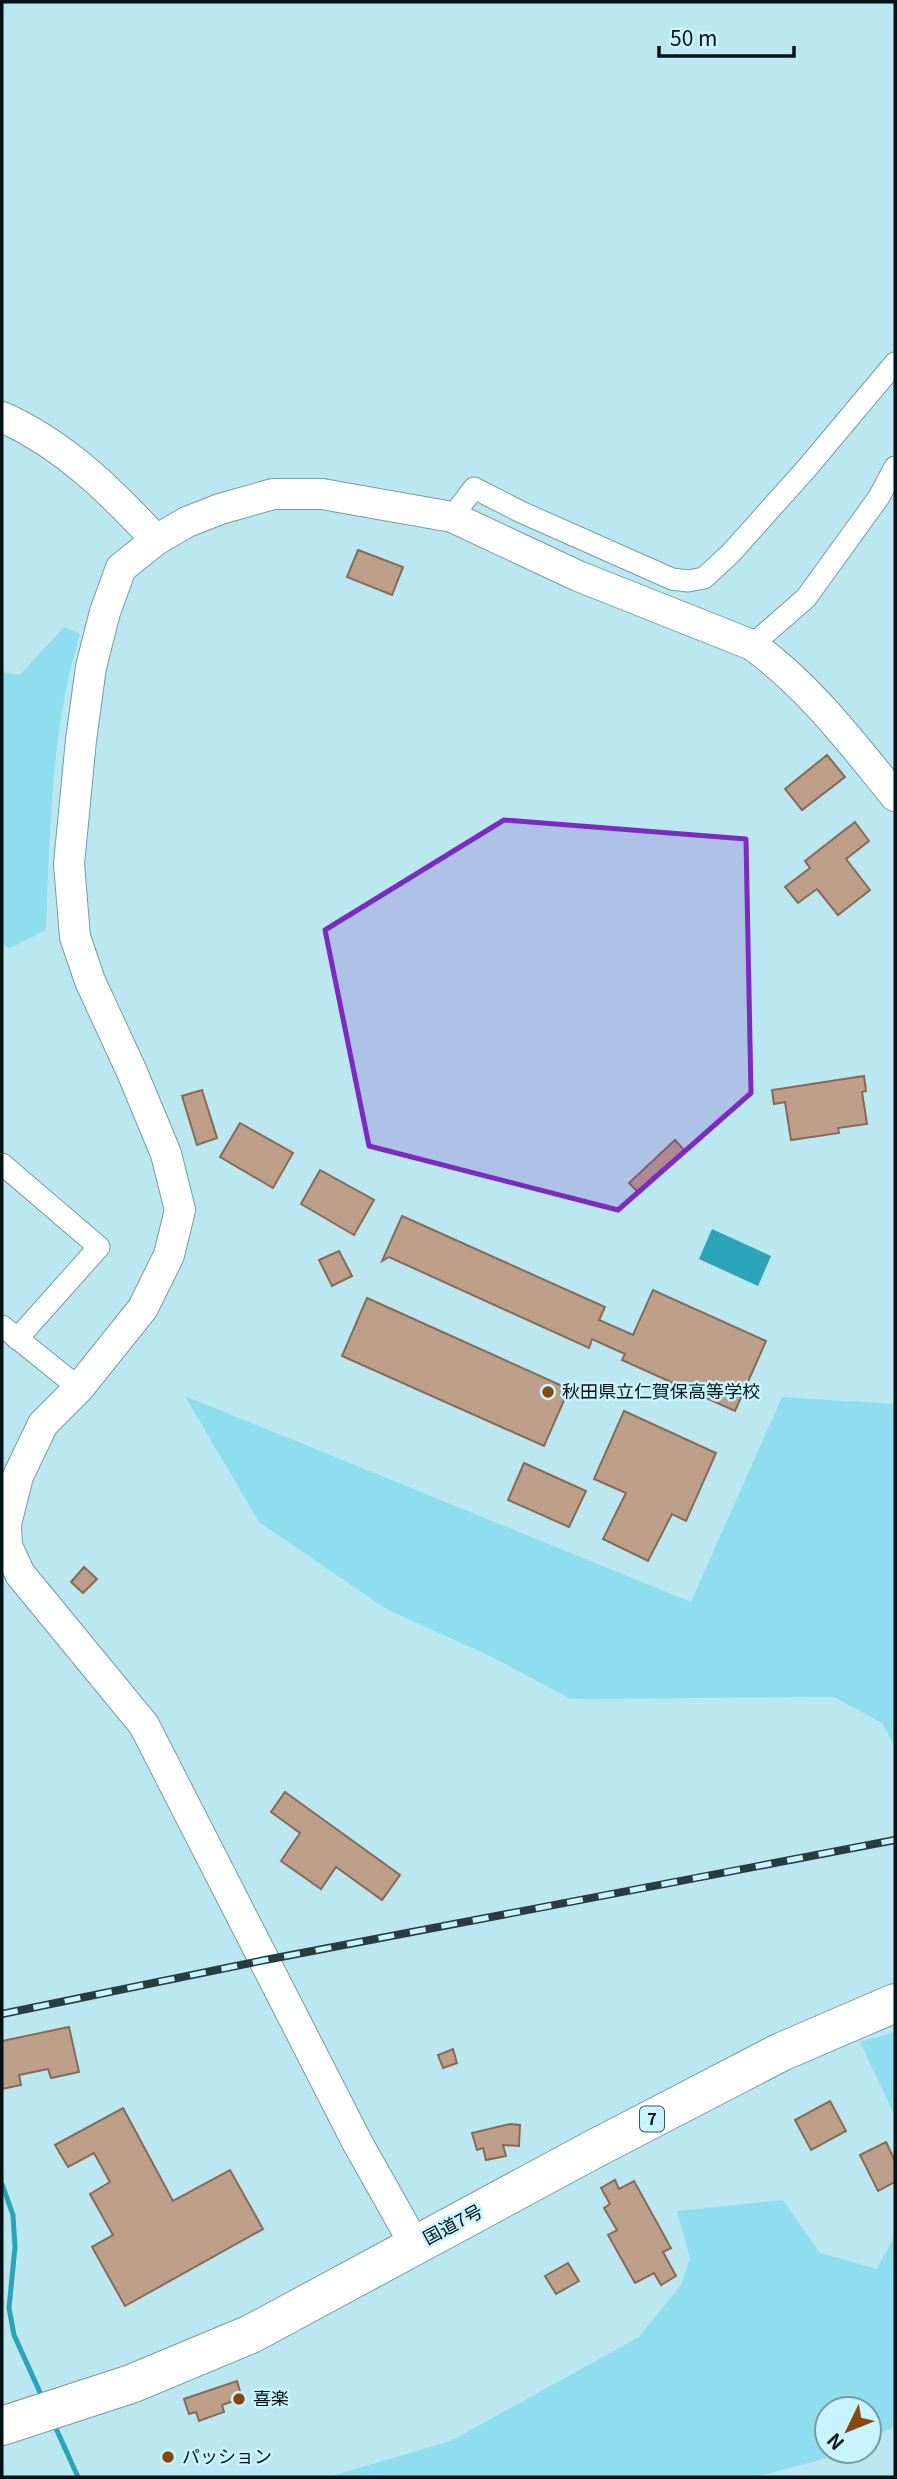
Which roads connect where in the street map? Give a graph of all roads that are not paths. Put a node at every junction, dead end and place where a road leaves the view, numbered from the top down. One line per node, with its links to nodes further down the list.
1 (895, 363): 4 (street)
2 (2, 417): 5 (street)
3 (895, 467): 6 (street)
4 (452, 517): 5 (street); 6 (street)
5 (156, 540): 10 (street)
6 (752, 645): 7 (street)
7 (895, 796)
8 (2, 1164): 9 (street)
9 (10, 1332): 10 (street)
10 (79, 1388): 11 (street)
11 (4, 1545): 13 (street)
12 (895, 2003): 13 (highway, 国道7号 / 7)
13 (415, 2245): 14 (highway, 国道7号 / 7)
14 (2, 2427)

